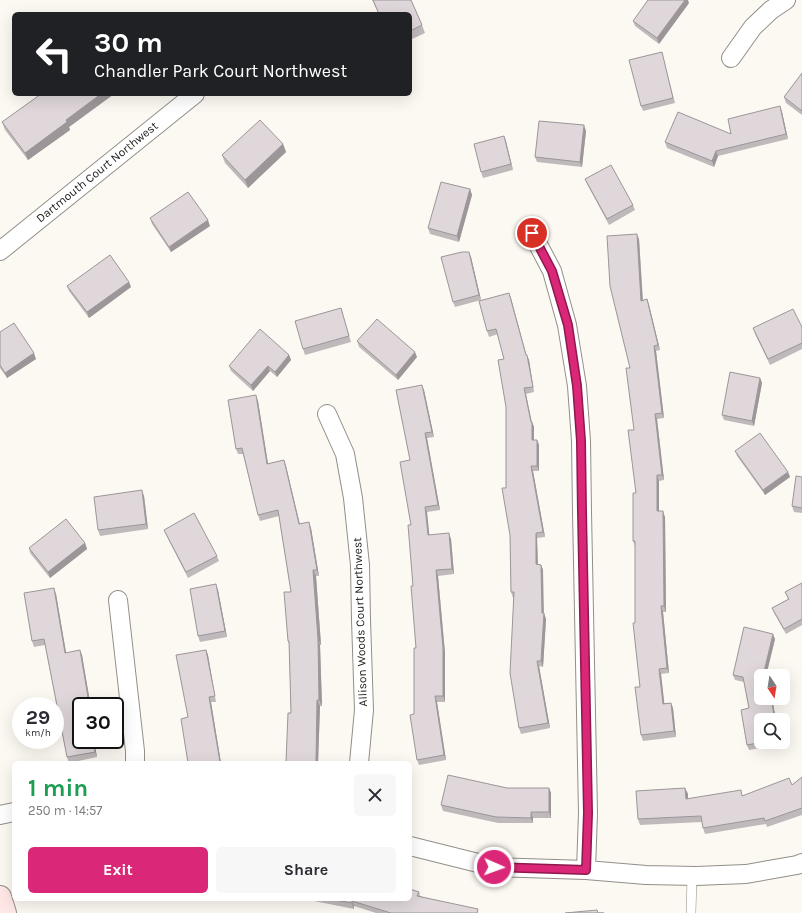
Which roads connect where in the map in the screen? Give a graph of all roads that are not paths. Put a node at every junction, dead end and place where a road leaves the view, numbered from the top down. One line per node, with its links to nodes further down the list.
1 (786, 0): 2 (street)
2 (731, 58)
3 (193, 96): 5 (street, Dartmouth Court Northwest)
4 (532, 233): 14 (street)
5 (0, 251)
6 (327, 414): 9 (street, Allison Woods Court Northwest)
7 (118, 600): 8 (street)
8 (135, 761)
9 (359, 761)
10 (12, 812): 11 (street)
11 (0, 815)
12 (412, 846): 14 (street)
13 (802, 863): 15 (street)
14 (586, 870): 15 (street)
15 (692, 876): 18 (lane)
16 (0, 897): 17 (main road)
17 (5, 913)
18 (691, 913)

